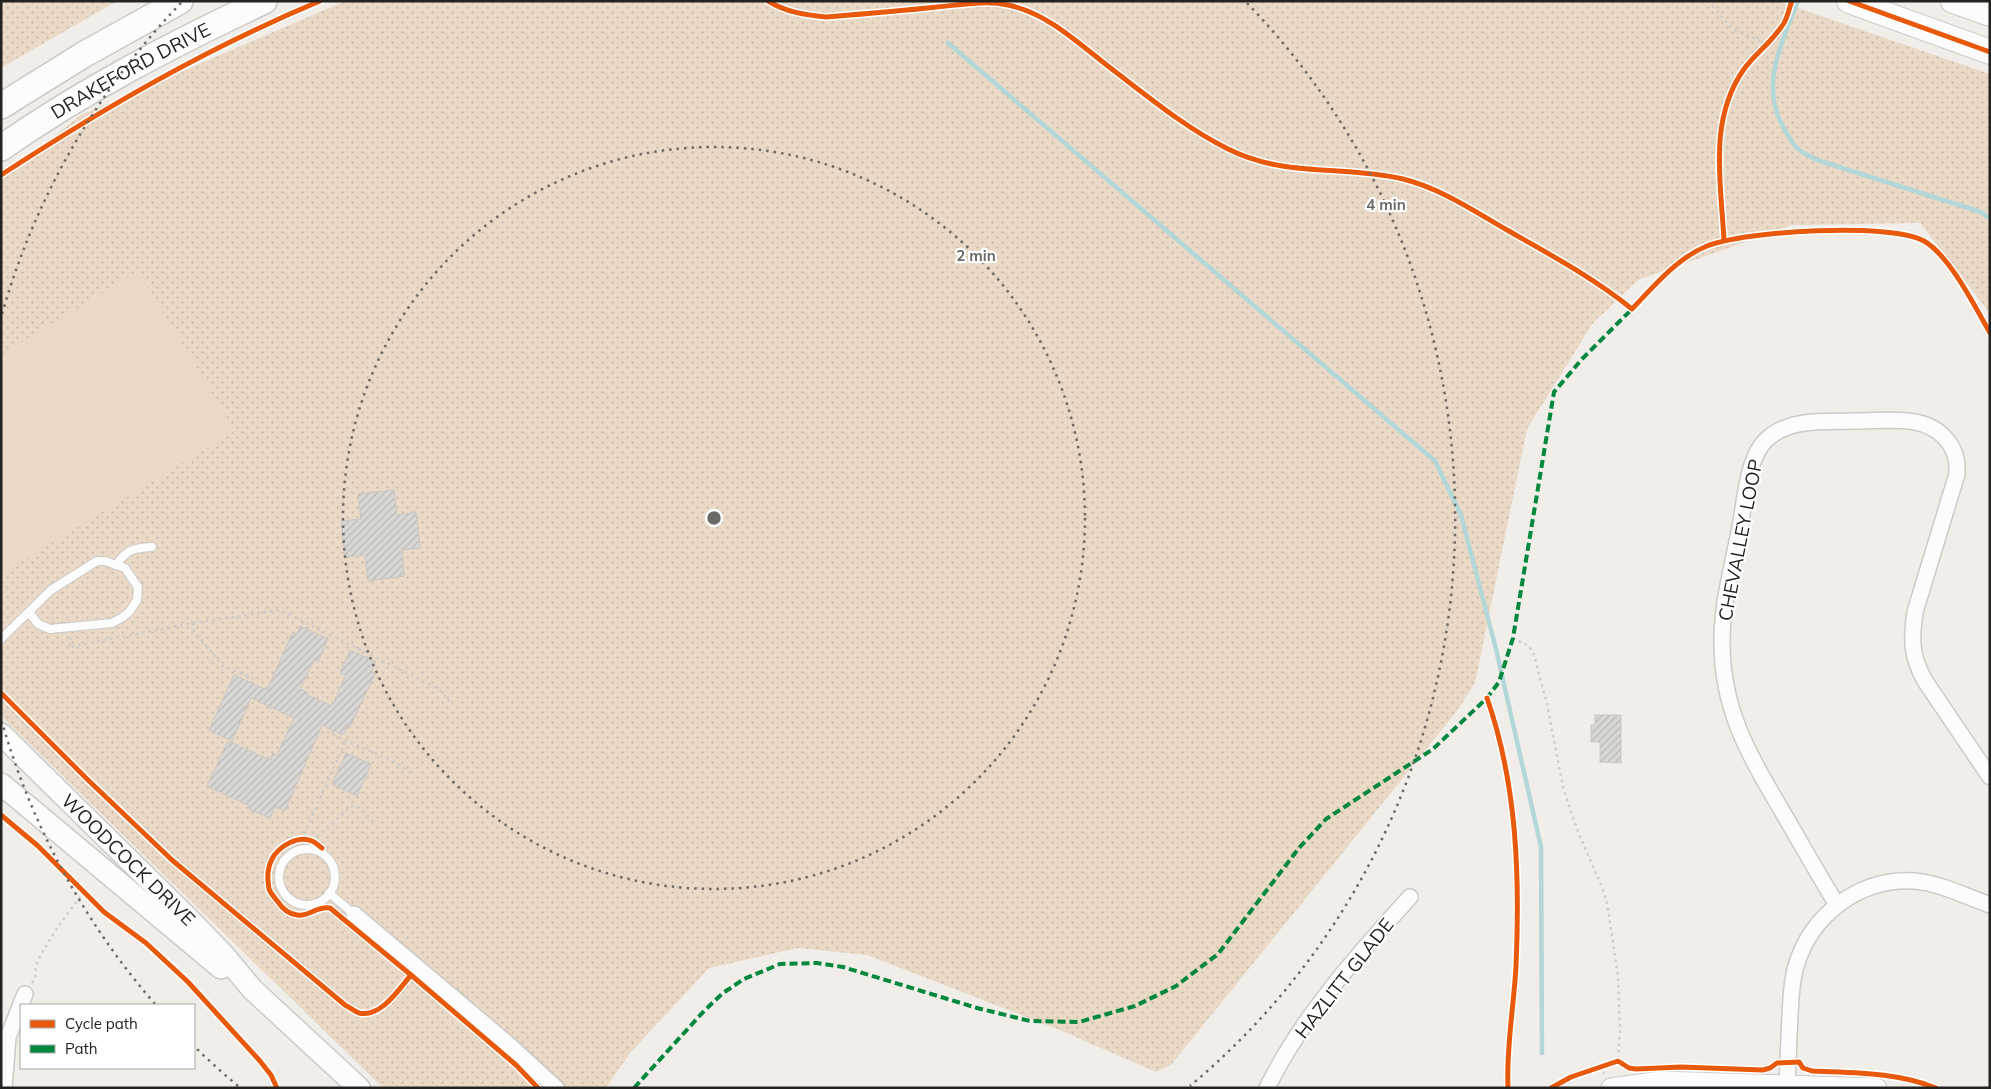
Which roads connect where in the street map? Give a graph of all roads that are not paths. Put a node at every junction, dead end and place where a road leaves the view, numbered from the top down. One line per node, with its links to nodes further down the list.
1 (180, 1): 7 (highway, DRAKEFORD DRIVE)
2 (264, 1): 8 (highway, DRAKEFORD DRIVE)
3 (1848, 1): 6 (main road)
4 (1953, 1): 5 (main road)
5 (1990, 14)
6 (1990, 52)
7 (1, 106)
8 (1, 148)
9 (152, 546): 10 (lane)
10 (116, 565): 11 (lane); 11 (lane)
11 (29, 612): 12 (lane)
12 (1, 639)
13 (1, 734): 21 (main road, WOODCOCK DRIVE)
14 (1990, 777): 18 (street, CHEVALLEY LOOP)
15 (1, 784): 21 (main road, WOODCOCK DRIVE)
16 (329, 893): 16 (lane); 20 (lane)
17 (1410, 897): 29 (street, HAZLITT GLADE)
18 (1836, 905): 19 (street); 25 (street)
19 (1990, 905)
20 (354, 914): 28 (street)
21 (252, 989): 27 (main road, WOODCOCK DRIVE)
22 (25, 994): 23 (street)
23 (21, 1004)
24 (20, 1007): 26 (street)
25 (1787, 1084): 30 (street); 31 (street)
26 (4, 1088)
27 (359, 1088)
28 (556, 1088)
29 (1267, 1088)
30 (1611, 1088)
31 (1877, 1088)

